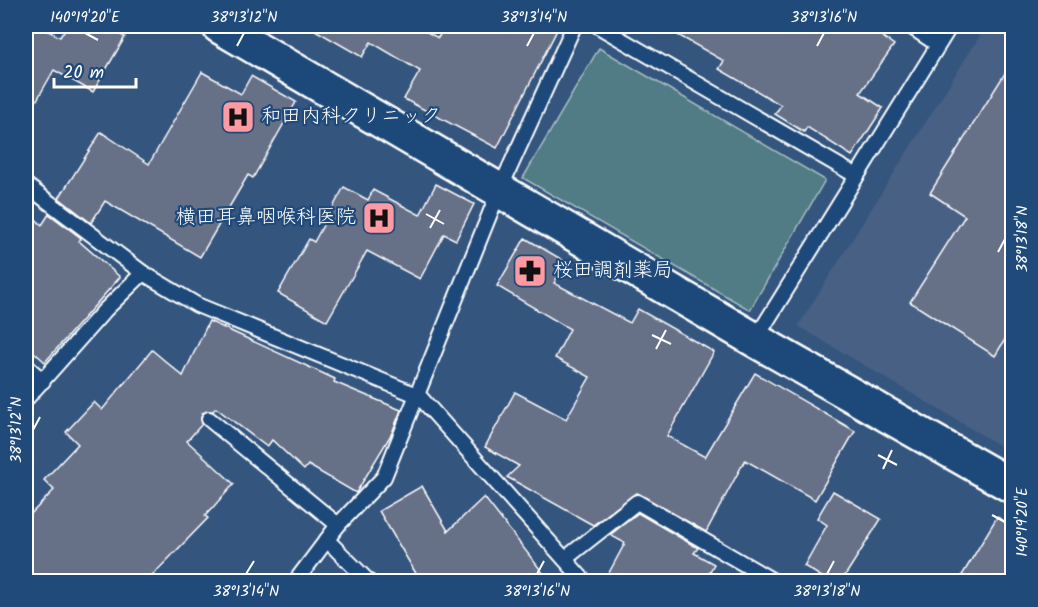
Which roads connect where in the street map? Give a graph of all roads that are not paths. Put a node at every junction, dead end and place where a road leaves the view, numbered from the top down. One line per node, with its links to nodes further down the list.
1 (219, 26): 9 (street)
2 (574, 26): 9 (lane)
3 (598, 26): 7 (lane)
4 (910, 26): 6 (lane)
5 (950, 26): 6 (lane)
6 (937, 44): 7 (lane)
7 (855, 175): 11 (lane)
8 (26, 185): 10 (lane)
9 (499, 191): 11 (street); 14 (lane)
10 (143, 273): 13 (lane); 14 (lane)
11 (755, 340): 17 (street)
12 (26, 366): 13 (lane)
13 (43, 381): 15 (lane)
14 (419, 396): 18 (lane); 20 (lane)
15 (26, 399)
16 (209, 419): 18 (lane)
17 (1012, 486)
18 (338, 525): 19 (lane)
19 (327, 540): 21 (lane); 22 (lane)
20 (566, 558): 23 (lane); 24 (lane)
21 (295, 582)
22 (369, 582)
23 (585, 582)
24 (775, 582)

